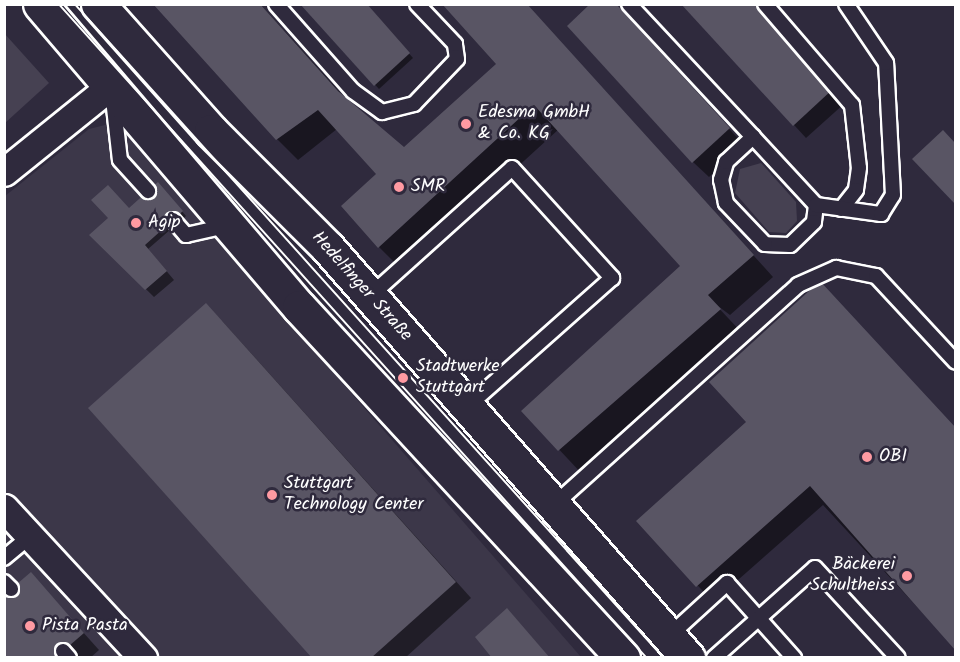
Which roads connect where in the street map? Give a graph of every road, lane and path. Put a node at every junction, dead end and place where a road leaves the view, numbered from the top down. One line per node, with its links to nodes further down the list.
1 (40, 4): 8 (street)
2 (98, 4): 16 (street, Hedelfinger Straße)
3 (276, 4): 4 (lane)
4 (417, 4)
5 (629, 4): 9 (lane)
6 (765, 4): 13 (lane)
7 (846, 4): 13 (lane)
8 (112, 85): 10 (street); 11 (lane); 15 (street)
9 (753, 137): 12 (lane); 12 (lane)
10 (4, 172)
11 (147, 191)
12 (816, 205): 13 (lane)
13 (842, 209)
14 (173, 220): 15 (lane)
15 (230, 225): 25 (street)
16 (370, 296): 18 (street, Hedelfinger Straße); 18 (lane)
17 (956, 362): 19 (lane)
18 (468, 406): 19 (street, Hedelfinger Straße)
19 (555, 504): 23 (street, Hedelfinger Straße)
20 (4, 508): 21 (street)
21 (29, 537): 22 (lane); 24 (street)
22 (4, 558)
23 (678, 647): 27 (lane)
24 (125, 652)
25 (623, 657)
26 (714, 657): 28 (lane)
27 (794, 657)
28 (898, 657)

